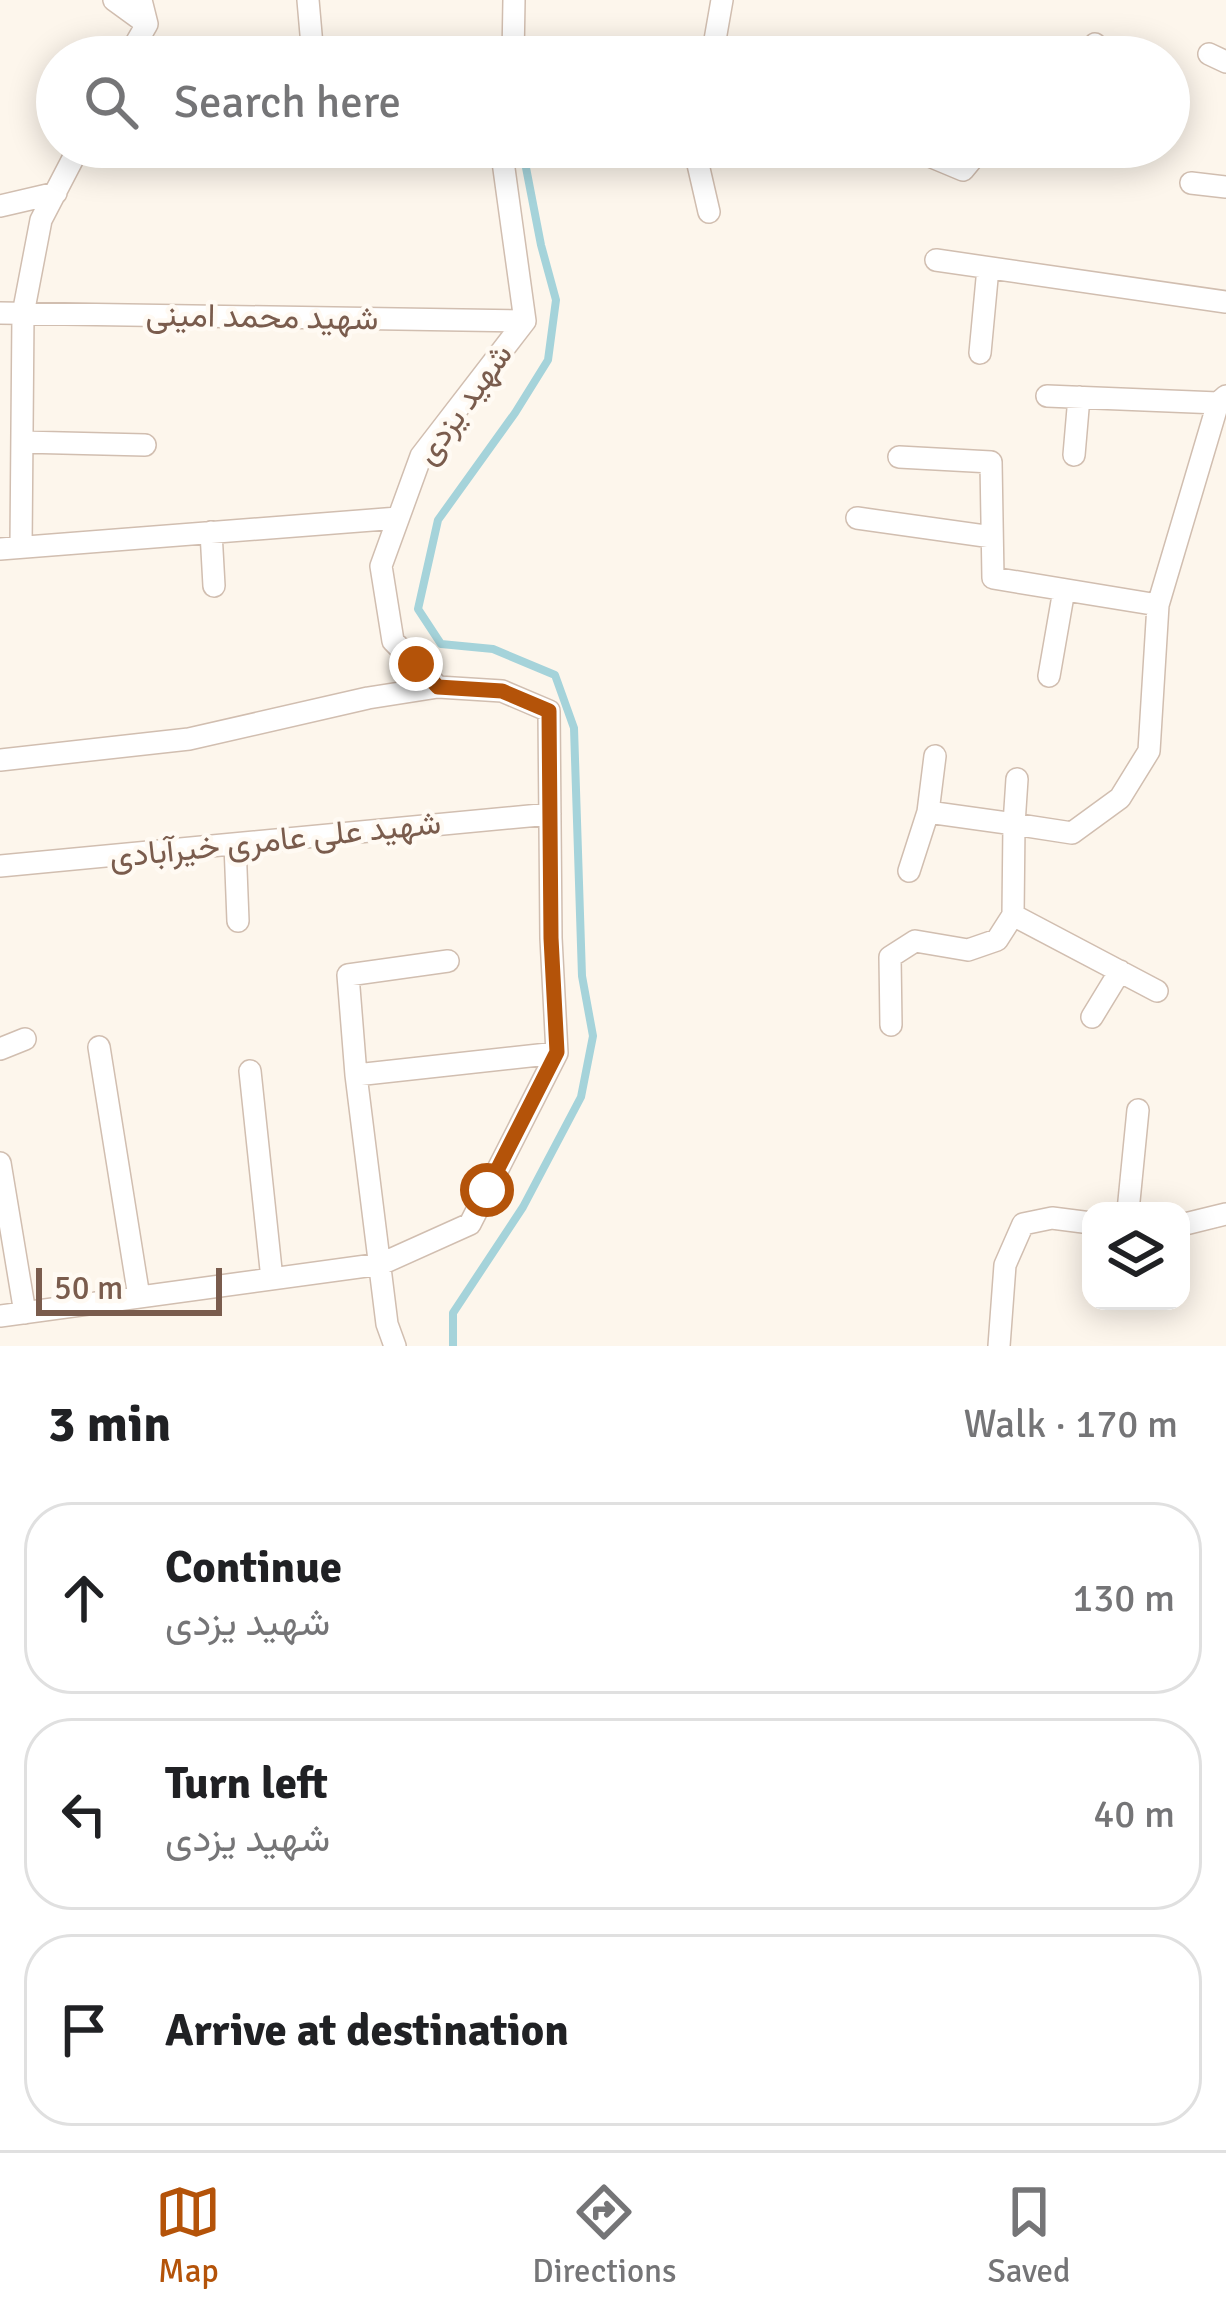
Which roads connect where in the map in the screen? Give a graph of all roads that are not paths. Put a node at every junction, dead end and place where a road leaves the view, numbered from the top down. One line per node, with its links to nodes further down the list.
1 (114, 0): 6 (street)
2 (141, 0): 6 (street)
3 (308, 0): 8 (street)
4 (514, 0): 9 (street)
5 (722, 0): 10 (street)
6 (147, 24): 7 (street)
7 (140, 36)
8 (311, 36)
9 (513, 36)
10 (716, 36)
11 (68, 168): 16 (street)
12 (504, 168): 24 (street, شهید یزدی)
13 (699, 168): 18 (street)
14 (1191, 183): 15 (street)
15 (1226, 187)
16 (56, 193): 17 (street); 23 (street)
17 (0, 206)
18 (709, 212)
19 (936, 260): 20 (street)
20 (988, 268): 21 (street); 25 (street)
21 (1226, 302)
22 (0, 313): 23 (street, شهید محمد امینی)
23 (23, 314): 24 (street, شهید محمد امینی); 29 (street)
24 (525, 321): 34 (street, شهید یزدی)
25 (980, 353)
26 (1047, 396): 27 (street)
27 (1079, 397): 28 (street); 31 (street)
28 (1222, 399): 41 (street)
29 (22, 442): 30 (street); 33 (street)
30 (146, 445)
31 (1074, 455)
32 (899, 457): 37 (street)
33 (11, 494): 38 (street)
34 (398, 518): 36 (street); 43 (street, شهید یزدی)
35 (857, 518): 37 (street)
36 (211, 532): 38 (street); 39 (street)
37 (992, 537): 40 (street)
38 (10, 548)
39 (214, 586)
40 (1064, 590): 41 (street); 42 (street)
41 (1158, 605): 49 (street)
42 (1049, 676)
43 (438, 687): 45 (street); 48 (street)
44 (935, 756): 47 (street)
45 (0, 760)
46 (1018, 778): 49 (street)
47 (928, 812): 49 (street); 52 (street)
48 (550, 814): 50 (street, شهید علی عامری خیرآبادی); 63 (street)
49 (1014, 824): 53 (street)
50 (235, 844): 51 (street, شهید علی عامری خیرآبادی); 54 (street)
51 (0, 866)
52 (909, 871)
53 (1013, 914): 56 (street); 59 (street)
54 (238, 921)
55 (448, 961): 65 (street)
56 (1120, 971): 57 (street); 58 (street)
57 (1157, 991)
58 (1092, 1017)
59 (890, 1025)
60 (25, 1039): 62 (street)
61 (99, 1047): 74 (street)
62 (0, 1049)
63 (557, 1052): 65 (street); 72 (street)
64 (250, 1071): 73 (street)
65 (356, 1075): 72 (street)
66 (1138, 1110): 68 (street)
67 (0, 1163): 75 (street)
68 (1129, 1202)
69 (1226, 1214): 71 (street)
70 (1082, 1222): 78 (street)
71 (1190, 1223)
72 (381, 1264): 73 (street); 77 (street)
73 (272, 1279): 74 (street)
74 (139, 1298): 75 (street)
75 (25, 1312): 76 (street)
76 (0, 1316)
77 (395, 1346)
78 (999, 1346)

